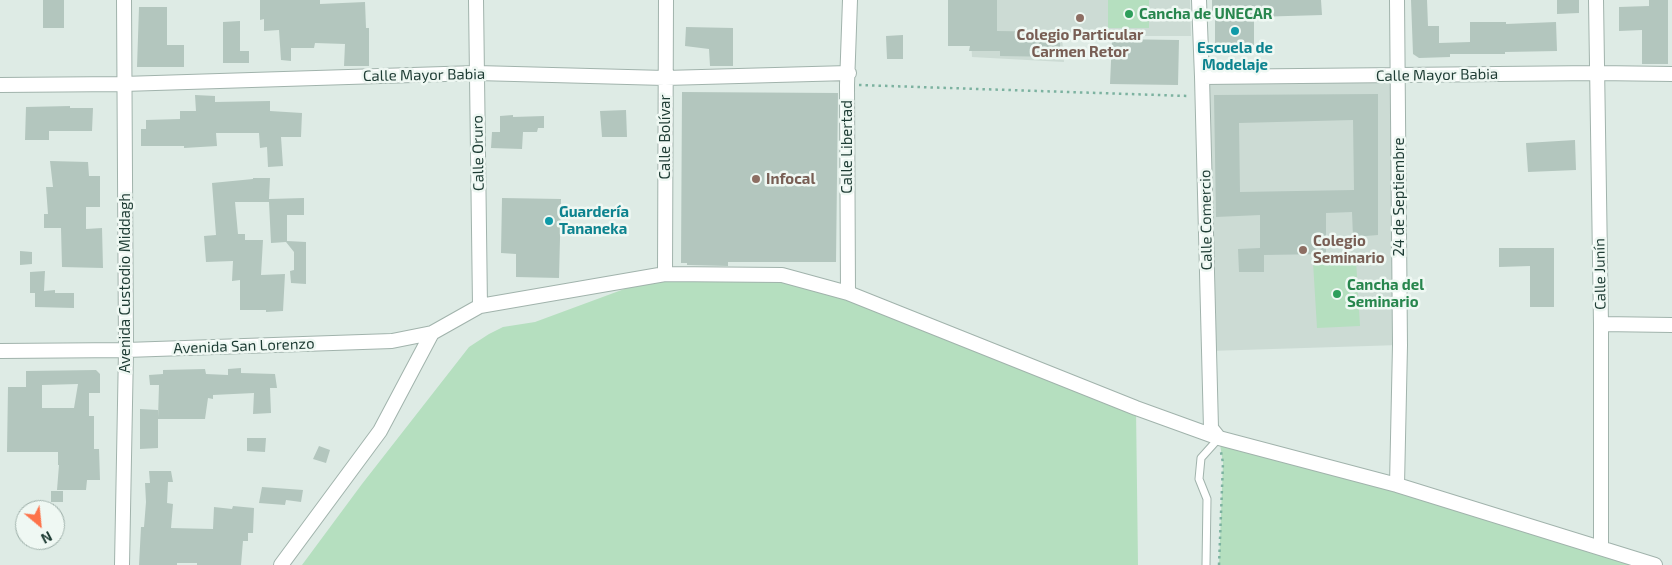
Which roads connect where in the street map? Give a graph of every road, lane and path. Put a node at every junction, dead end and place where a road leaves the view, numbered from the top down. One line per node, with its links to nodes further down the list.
1 (124, 0): 15 (street, Avenida Custodio Middagh)
2 (476, 0): 8 (street, Calle Oruro)
3 (666, 0): 13 (street, Calle Bolívar)
4 (850, 0): 14 (street, Calle Libertad)
5 (1199, 0): 12 (street, Calle Comercio)
6 (1397, 0): 11 (street, 24 de Septiembre)
7 (1596, 0): 9 (street, Calle Junín)
8 (476, 73): 13 (street, Calle Mayor Babia); 15 (street, Calle Mayor Babia); 20 (street, Calle Oruro)
9 (1596, 73): 10 (street, Calle Mayor Babia); 11 (street, Calle Mayor Babia); 21 (street, Calle Junín)
10 (1672, 74)
11 (1398, 76): 12 (street, Calle Mayor Babia); 28 (street, 24 de Septiembre)
12 (1202, 77): 17 (street, Calle Comercio)
13 (665, 78): 14 (street, Calle Mayor Babia); 18 (street, Calle Bolívar)
14 (848, 79): 17 (path); 19 (street, Calle Libertad)
15 (123, 84): 16 (street, Calle Mayor Babia); 24 (street, Avenida Custodio Middagh)
16 (0, 86)
17 (1202, 96): 26 (street, Calle Comercio)
18 (665, 274): 19 (street, Avenida San Lorenzo); 20 (street, Avenida San Lorenzo)
19 (848, 294): 26 (street, Avenida San Lorenzo)
20 (480, 306): 23 (street, Avenida San Lorenzo)
21 (1601, 324): 22 (street); 29 (street, Calle Junín)
22 (1672, 325)
23 (432, 333): 24 (street, Avenida San Lorenzo); 31 (street)
24 (126, 350): 25 (street, Avenida San Lorenzo); 30 (street, Avenida Custodio Middagh)
25 (0, 351)
26 (1219, 438): 28 (street, Avenida San Lorenzo); 32 (lane)
27 (1223, 463): 33 (path)
28 (1397, 485): 29 (street, Avenida San Lorenzo)
29 (1601, 547): 34 (street, Avenida San Lorenzo)
30 (122, 565)
31 (281, 565)
32 (1206, 565)
33 (1219, 565)
34 (1654, 565)

